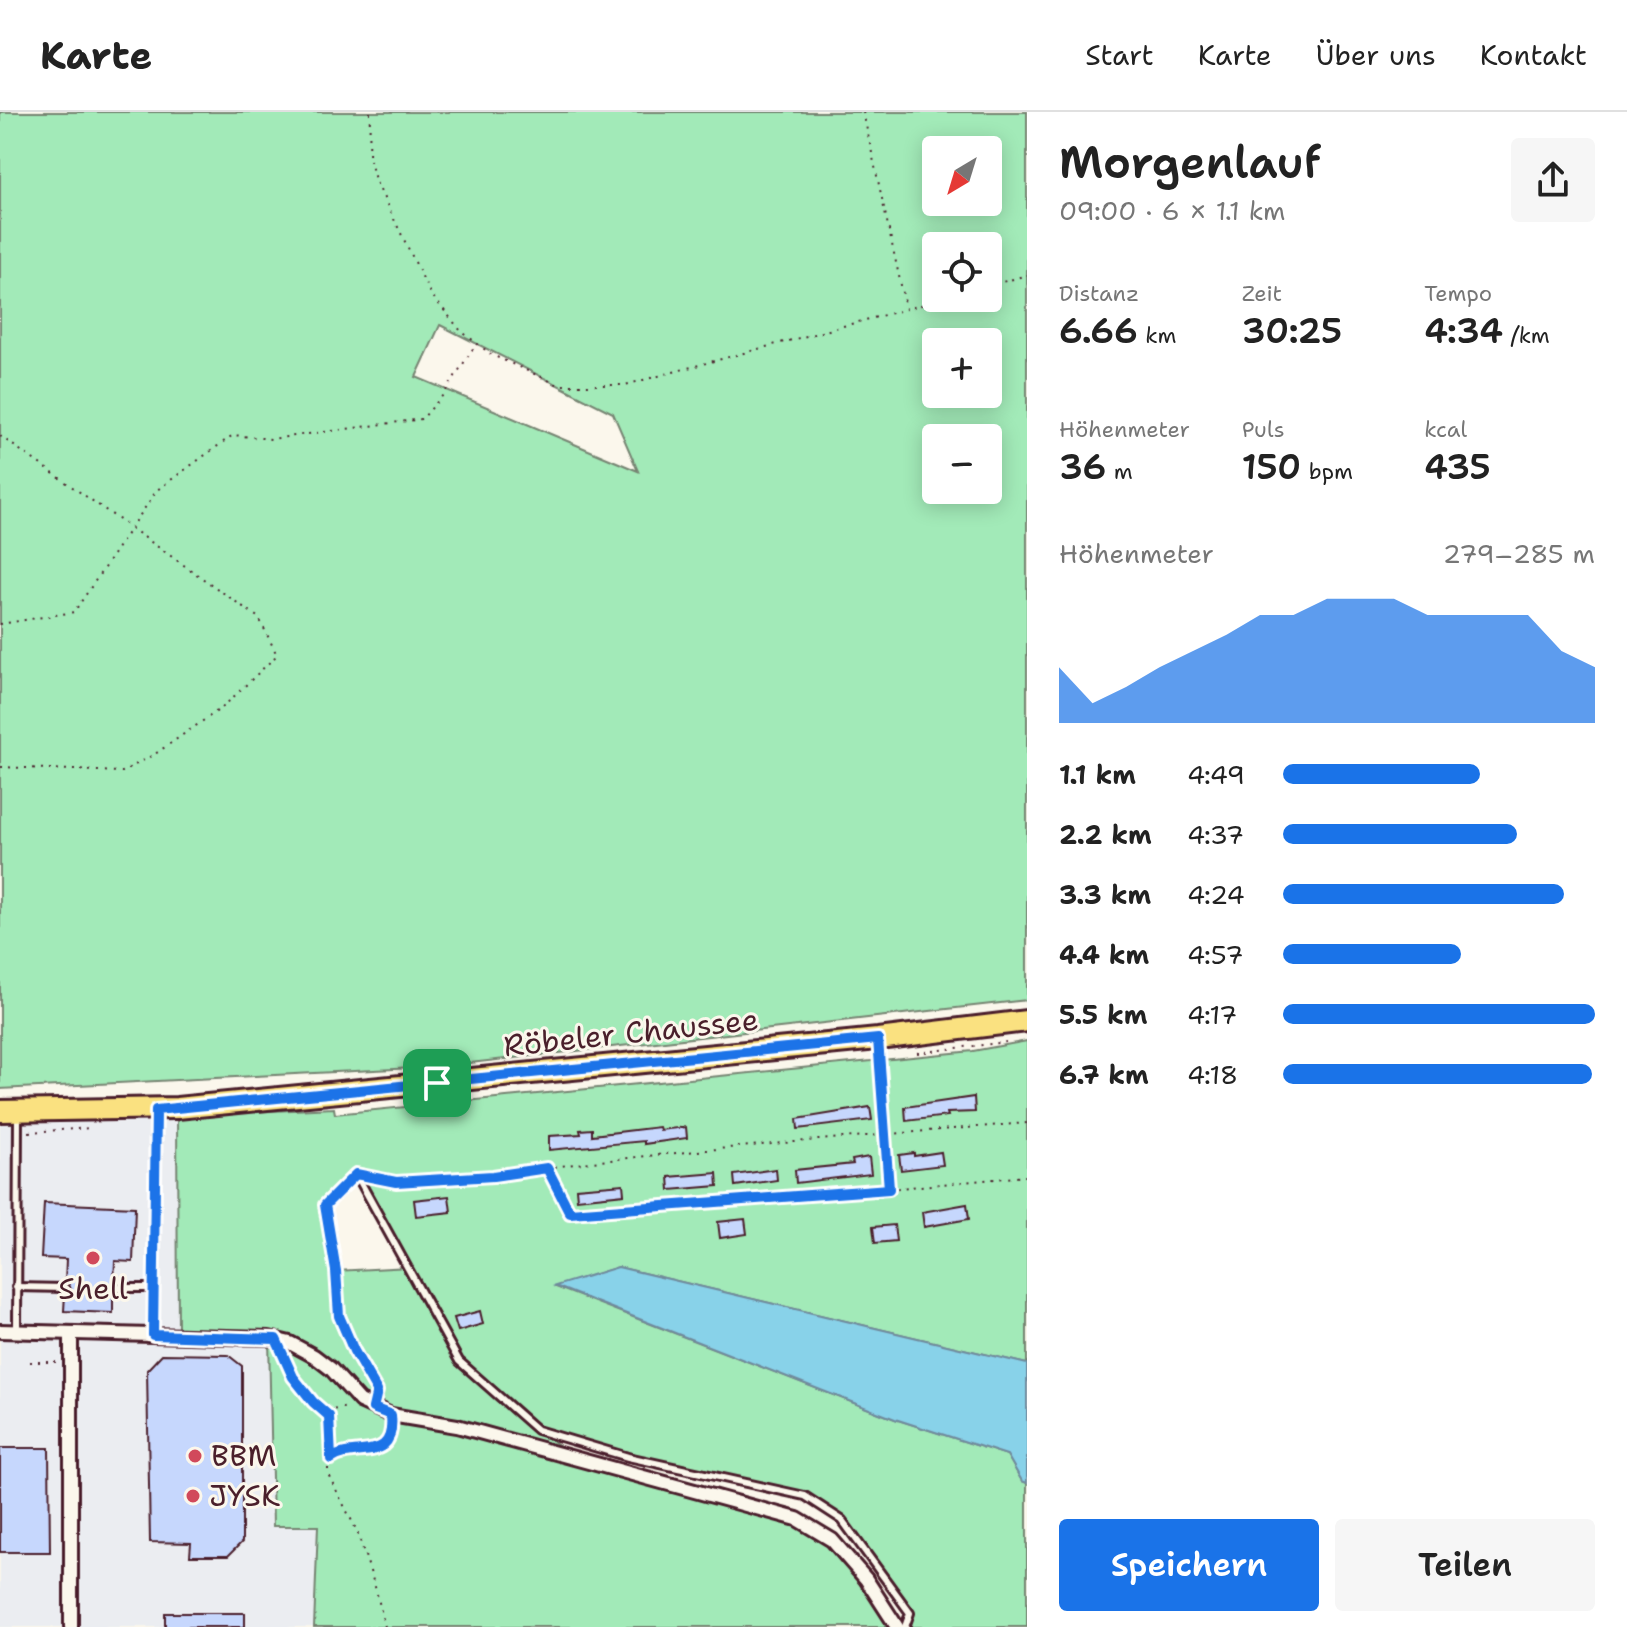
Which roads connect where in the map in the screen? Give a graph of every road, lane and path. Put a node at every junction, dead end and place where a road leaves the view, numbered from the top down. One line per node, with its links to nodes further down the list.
1 (370, 112): 7 (path)
2 (863, 112): 6 (path)
3 (1027, 275): 4 (path)
4 (1002, 282)
5 (922, 305): 6 (path)
6 (906, 309): 7 (path)
7 (476, 343): 9 (path)
8 (0, 436): 9 (path)
9 (130, 528): 10 (path); 11 (path)
10 (0, 624)
11 (0, 767)
12 (1027, 1021): 13 (main road, Röbeler Chaussee)
13 (878, 1039): 14 (main road, Röbeler Chaussee); 17 (path)
14 (156, 1110): 15 (main road, Röbeler Chaussee); 25 (lane)
15 (9, 1111): 22 (lane)
16 (1027, 1123): 17 (path)
17 (886, 1135): 18 (path); 21 (path)
18 (547, 1168): 19 (path); 21 (path)
19 (356, 1174): 34 (lane); 41 (lane)
20 (1027, 1176): 21 (path)
21 (889, 1189)
22 (16, 1287): 23 (lane); 27 (lane)
23 (65, 1288)
24 (114, 1288): 25 (lane)
25 (154, 1288): 29 (lane)
26 (0, 1331): 27 (street)
27 (17, 1331): 28 (street)
28 (71, 1333): 29 (street); 32 (street)
29 (153, 1335): 30 (street)
30 (276, 1339): 33 (street); 35 (path)
31 (30, 1362): 32 (path)
32 (71, 1362): 38 (street)
33 (360, 1401): 34 (street); 35 (path)
34 (373, 1408): 36 (street)
35 (325, 1411): 37 (path)
36 (391, 1415): 37 (path); 40 (street)
37 (331, 1459): 39 (path)
38 (71, 1627)
39 (385, 1627)
40 (897, 1627)
41 (905, 1627)

